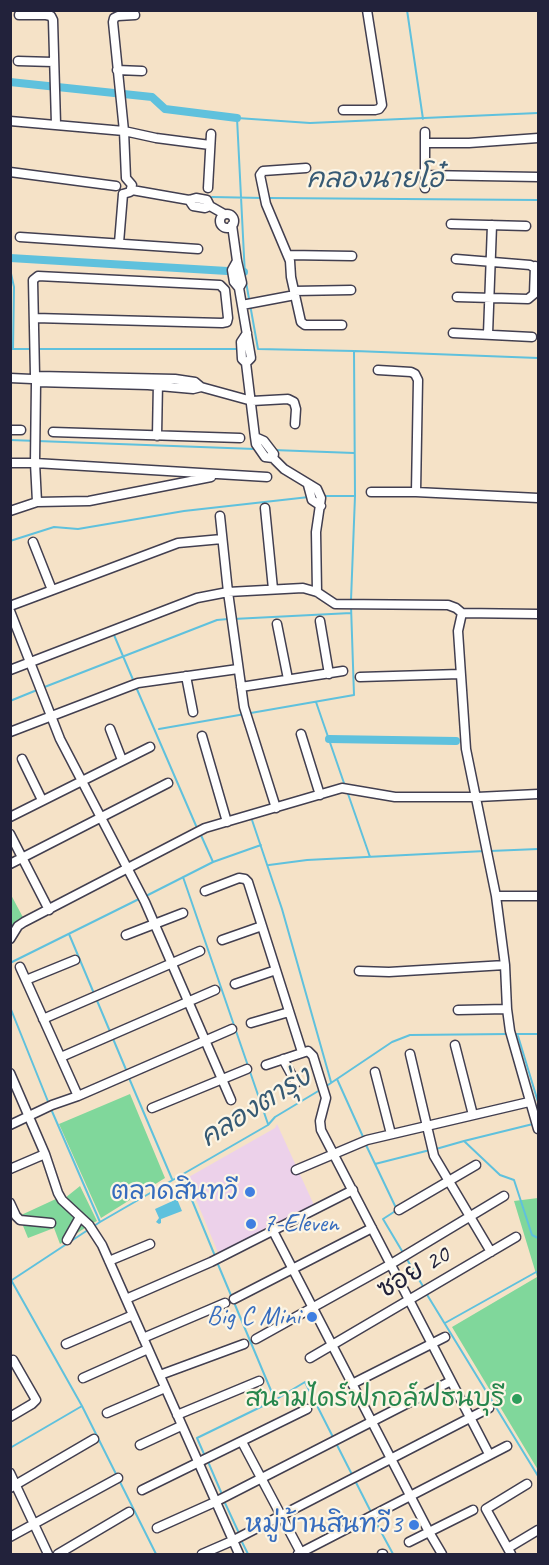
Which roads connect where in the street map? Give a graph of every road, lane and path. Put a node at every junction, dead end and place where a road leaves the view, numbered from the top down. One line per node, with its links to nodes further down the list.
1 (366, 10): 8 (street)
2 (19, 15): 5 (street)
3 (135, 15): 6 (street)
4 (18, 61): 5 (street)
5 (54, 62): 10 (street)
6 (117, 70): 7 (street); 11 (street)
7 (142, 71)
8 (343, 110)
9 (10, 121): 10 (street)
10 (56, 124): 11 (street)
11 (124, 131): 16 (street); 21 (street)
12 (425, 132): 15 (street)
13 (211, 134): 16 (street)
14 (538, 138): 15 (street)
15 (425, 143): 19 (street)
16 (210, 145): 23 (street)
17 (306, 168): 32 (street)
18 (10, 172): 22 (street)
19 (425, 175): 20 (street); 24 (street)
20 (538, 177)
21 (126, 178): 22 (street); 25 (street)
22 (116, 186): 25 (street)
23 (208, 188)
24 (425, 188)
25 (128, 192): 30 (street); 41 (street)
26 (451, 224): 27 (street)
27 (492, 225): 28 (street); 35 (street)
28 (526, 226)
29 (20, 237): 30 (street)
30 (119, 243): 31 (street)
31 (198, 249)
32 (288, 255): 33 (street); 38 (street)
33 (352, 256)
34 (456, 259): 35 (street)
35 (492, 262): 36 (street); 40 (street)
36 (537, 268): 40 (street)
37 (351, 290): 38 (street)
38 (295, 293): 41 (street); 43 (street)
39 (457, 297): 40 (street)
40 (490, 299): 45 (street)
41 (245, 305): 51 (street)
42 (34, 318): 42 (street); 49 (street)
43 (342, 326)
44 (453, 333): 45 (street)
45 (488, 334): 46 (street)
46 (532, 337)
47 (378, 370): 65 (street)
48 (10, 378): 49 (street)
49 (35, 379): 50 (street); 59 (street)
50 (158, 382): 51 (street); 56 (street)
51 (252, 401): 52 (street); 76 (street)
52 (295, 424)
53 (10, 430): 54 (street)
54 (21, 430)
55 (53, 432): 56 (street)
56 (157, 436): 57 (street)
57 (240, 438)
58 (10, 464): 59 (street)
59 (35, 464): 60 (street); 67 (street)
60 (157, 470): 61 (street); 63 (street)
61 (223, 474): 62 (street); 63 (street)
62 (267, 477)
63 (159, 487): 67 (street)
64 (371, 492): 65 (street)
65 (416, 492): 66 (street)
66 (538, 498)
67 (37, 502): 69 (street)
68 (265, 508): 73 (street)
69 (10, 511)
70 (220, 516): 71 (street)
71 (222, 539): 74 (street); 75 (street)
72 (33, 543): 74 (street)
73 (273, 589): 75 (street); 76 (street)
74 (52, 590): 77 (street)
75 (228, 592): 82 (street); 83 (street)
76 (317, 592): 78 (street)
77 (11, 611): 82 (street)
78 (462, 613): 79 (street); 87 (street)
79 (538, 614)
80 (320, 621): 86 (street)
81 (277, 624): 90 (street)
82 (30, 663): 84 (street); 93 (street)
83 (238, 669): 88 (street); 91 (street)
84 (10, 670)
85 (343, 672): 86 (street)
86 (329, 674): 90 (street)
87 (460, 674): 89 (street); 105 (street)
88 (186, 676): 92 (street); 93 (street)
89 (360, 676)
90 (288, 679): 91 (street)
91 (241, 687): 107 (street)
92 (193, 712)
93 (51, 717): 95 (street); 101 (street)
94 (110, 729): 100 (street)
95 (10, 732)
96 (301, 734): 104 (street)
97 (202, 736): 110 (street)
98 (150, 747): 100 (street)
99 (22, 759): 106 (street)
100 (122, 760): 101 (street)
101 (81, 780): 106 (street); 109 (street)
102 (168, 783): 109 (street)
103 (538, 794): 105 (street)
104 (320, 795): 105 (street); 107 (street)
105 (477, 797): 116 (street)
106 (42, 800): 108 (street)
107 (276, 808): 110 (street)
108 (10, 817)
109 (101, 818): 112 (street); 114 (street)
110 (227, 822): 114 (street)
111 (10, 834): 112 (street)
112 (23, 858): 113 (street); 118 (street)
113 (10, 864)
114 (128, 869): 118 (street); 120 (street)
115 (205, 891): 121 (street)
116 (496, 896): 117 (street); 128 (street)
117 (538, 896)
118 (49, 910): 122 (street)
119 (183, 913): 120 (street)
120 (155, 924): 123 (street); 127 (street)
121 (262, 926): 124 (street); 130 (street)
122 (12, 932)
123 (126, 935)
124 (222, 940)
125 (200, 951): 127 (street)
126 (75, 960): 132 (street)
127 (172, 962): 135 (street); 139 (street)
128 (505, 965): 131 (street); 136 (street)
129 (20, 967): 132 (street)
130 (276, 970): 133 (street); 138 (street)
131 (359, 971)
132 (26, 980): 139 (street)
133 (235, 984)
134 (215, 990): 135 (street)
135 (188, 1001): 142 (street); 146 (street)
136 (507, 1009): 137 (street); 156 (street)
137 (458, 1010)
138 (289, 1012): 140 (street); 144 (street)
139 (43, 1019): 146 (street)
140 (251, 1023)
141 (232, 1029): 142 (street)
142 (205, 1040): 152 (street); 154 (street)
143 (455, 1045): 159 (street)
144 (302, 1052): 147 (street); 164 (street)
145 (410, 1054): 161 (street)
146 (61, 1057): 154 (street)
147 (283, 1059): 148 (street); 153 (street)
148 (266, 1065)
149 (247, 1069): 152 (street)
150 (375, 1072): 163 (street)
151 (11, 1076): 158 (street)
152 (221, 1079): 155 (street); 157 (street)
153 (296, 1083)
154 (78, 1095): 158 (street)
155 (231, 1100)
156 (529, 1102): 159 (street); 162 (street)
157 (152, 1108)
158 (29, 1116): 160 (street); 165 (street)
159 (473, 1116): 161 (street)
160 (10, 1125)
161 (425, 1125): 163 (street); 169 (street)
162 (538, 1129)
163 (391, 1134): 164 (street)
164 (334, 1153): 168 (street); 170 (street)
165 (45, 1154): 167 (street); 174 (street)
166 (476, 1165): 169 (street)
167 (10, 1169)
168 (296, 1170)
169 (447, 1181): 173 (street); 175 (street)
170 (353, 1190): 177 (street); 178 (street)
171 (504, 1196): 175 (street)
172 (10, 1203): 176 (street)
173 (399, 1210)
174 (80, 1217): 180 (street); 183 (street)
175 (469, 1217): 182 (street); 184 (street)
176 (51, 1223)
177 (372, 1228): 184 (street); 185 (street)
178 (273, 1231): 185 (street); 186 (street)
179 (516, 1237): 182 (street, ซอย 20)
180 (67, 1240)
181 (150, 1244): 183 (street)
182 (491, 1252): 188 (street, ซอย 20)
183 (109, 1261): 186 (street)
184 (395, 1262): 188 (street); 190 (street)
185 (292, 1269): 187 (street); 190 (street)
186 (126, 1299): 191 (street)
187 (234, 1299)
188 (410, 1301): 197 (street, ซอย 20); 198 (street)
189 (225, 1304): 193 (street)
190 (312, 1307): 194 (street); 197 (street)
191 (133, 1315): 193 (street); 195 (street)
192 (446, 1337): 198 (street)
193 (143, 1338): 199 (street)
194 (256, 1339)
195 (66, 1344)
196 (244, 1344): 203 (street)
197 (331, 1344): 201 (street, ซอย 20); 207 (street)
198 (432, 1344): 206 (street); 207 (street)
199 (148, 1349): 203 (street); 204 (street)
200 (22, 1355): 202 (street)
201 (310, 1358)
202 (12, 1361): 213 (street)
203 (160, 1376): 208 (street)
204 (83, 1378)
205 (258, 1381): 212 (street)
206 (452, 1381): 214 (street); 215 (street)
207 (352, 1384): 215 (street)
208 (165, 1388): 211 (street); 212 (street)
209 (489, 1408): 214 (street)
210 (307, 1409): 218 (street)
211 (107, 1413)
212 (177, 1415): 216 (street)
213 (10, 1417)
214 (471, 1418): 221 (street); 222 (street)
215 (372, 1422): 222 (street); 226 (street)
216 (182, 1425): 219 (street); 223 (street)
217 (94, 1439): 228 (street)
218 (242, 1442): 223 (street); 226 (street)
219 (140, 1445)
220 (507, 1446): 221 (street)
221 (489, 1454): 230 (street)
222 (390, 1458): 230 (street); 234 (street)
223 (198, 1463): 229 (street); 231 (street)
224 (10, 1473): 228 (street)
225 (118, 1478): 235 (street)
226 (262, 1478): 231 (street); 234 (street)
227 (527, 1484): 242 (street)
228 (13, 1486): 235 (street)
229 (142, 1490)
230 (410, 1496): 238 (street); 247 (street)
231 (215, 1502): 236 (street); 240 (street)
232 (472, 1510): 238 (street)
233 (129, 1512): 244 (street)
234 (280, 1516): 240 (street); 247 (street)
235 (34, 1525): 239 (street); 243 (street)
236 (157, 1528)
237 (538, 1530): 242 (street)
238 (429, 1532): 241 (street); 248 (street)
239 (10, 1537)
240 (232, 1541): 245 (street); 246 (street)
241 (410, 1542)
242 (509, 1551)
243 (48, 1554)
244 (58, 1554)
245 (202, 1554)
246 (239, 1554)
247 (299, 1554)
248 (442, 1554)

